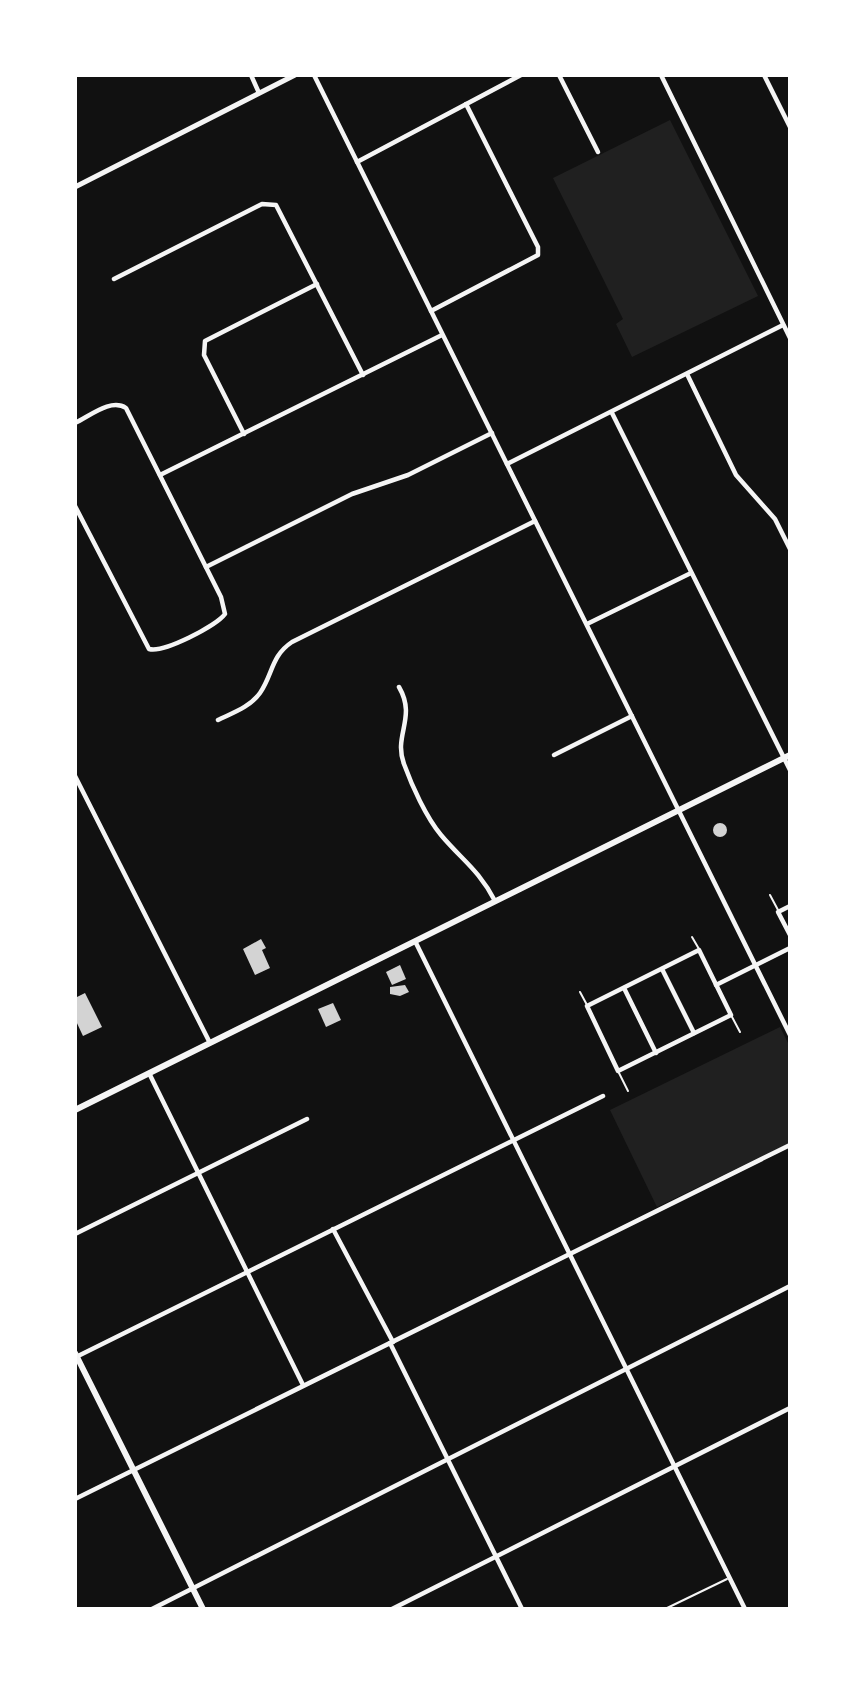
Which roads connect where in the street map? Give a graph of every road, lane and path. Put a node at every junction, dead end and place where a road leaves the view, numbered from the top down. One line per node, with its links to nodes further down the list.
1 (251, 75): 8 (street)
2 (295, 75): 8 (street)
3 (314, 75): 12 (street)
4 (521, 75): 9 (street)
5 (559, 75): 11 (street)
6 (661, 75): 17 (street)
7 (764, 75): 10 (street)
8 (260, 93): 13 (street)
9 (466, 104): 12 (street); 16 (street)
10 (790, 127)
11 (598, 152)
12 (357, 162): 16 (street)
13 (75, 187)
14 (114, 279): 15 (street)
15 (317, 284): 21 (street); 25 (street)
16 (430, 311): 18 (street)
17 (783, 325): 19 (street); 20 (street)
18 (442, 335): 21 (street); 24 (street)
19 (790, 338)
20 (687, 374): 22 (street); 30 (street)
21 (363, 375): 25 (street)
22 (612, 413): 26 (street); 32 (street)
23 (75, 423): 27 (street)
24 (492, 433): 26 (street); 31 (street)
25 (244, 434): 27 (street)
26 (507, 464): 29 (street)
27 (160, 475): 31 (street)
28 (75, 506): 31 (street)
29 (536, 521): 33 (street); 36 (street)
30 (790, 549)
31 (206, 567)
32 (691, 572): 33 (street); 38 (street)
33 (587, 624): 35 (street)
34 (399, 687): 43 (street)
35 (632, 716): 37 (street); 41 (street)
36 (218, 720)
37 (554, 755)
38 (787, 757): 39 (street); 41 (main road)
39 (790, 770)
40 (75, 776): 61 (street)
41 (680, 810): 43 (main road); 51 (street)
42 (770, 895): 45 (lane)
43 (495, 901): 48 (main road)
44 (790, 906): 45 (street)
45 (778, 912): 46 (street)
46 (790, 935)
47 (692, 937): 50 (lane)
48 (415, 942): 61 (main road); 69 (street)
49 (790, 948): 51 (street)
50 (699, 950): 52 (street); 53 (street)
51 (755, 965): 53 (street); 60 (street)
52 (662, 969): 54 (street); 59 (street)
53 (716, 985): 57 (street)
54 (624, 988): 56 (street); 62 (street)
55 (580, 992): 56 (lane)
56 (587, 1006): 63 (street)
57 (732, 1015): 58 (lane); 59 (street)
58 (740, 1032)
59 (694, 1033): 62 (street)
60 (790, 1035)
61 (210, 1043): 64 (main road)
62 (656, 1053): 63 (street)
63 (618, 1071): 65 (lane)
64 (149, 1073): 67 (main road); 71 (street)
65 (628, 1091)
66 (603, 1096): 69 (street)
67 (75, 1110)
68 (307, 1119): 71 (street)
69 (513, 1139): 72 (street); 74 (street)
70 (790, 1145): 74 (street)
71 (198, 1173): 73 (street); 75 (street)
72 (333, 1229): 75 (street); 77 (street)
73 (75, 1234)
74 (570, 1254): 77 (street); 79 (street)
75 (247, 1272): 78 (street); 80 (street)
76 (790, 1286): 79 (street)
77 (391, 1343): 80 (street); 82 (street)
78 (76, 1355): 84 (main road)
79 (627, 1369): 82 (street); 83 (street)
80 (303, 1385): 84 (street)
81 (790, 1408): 83 (street)
82 (449, 1458): 86 (street); 88 (street)
83 (675, 1466): 86 (street); 87 (street)
84 (134, 1470): 85 (street); 88 (main road)
85 (75, 1499)
86 (496, 1556): 91 (street); 92 (street)
87 (730, 1577): 93 (lane); 94 (street)
88 (193, 1588): 89 (street); 90 (main road)
89 (152, 1609)
90 (203, 1609)
91 (392, 1609)
92 (522, 1609)
93 (665, 1609)
94 (745, 1609)

